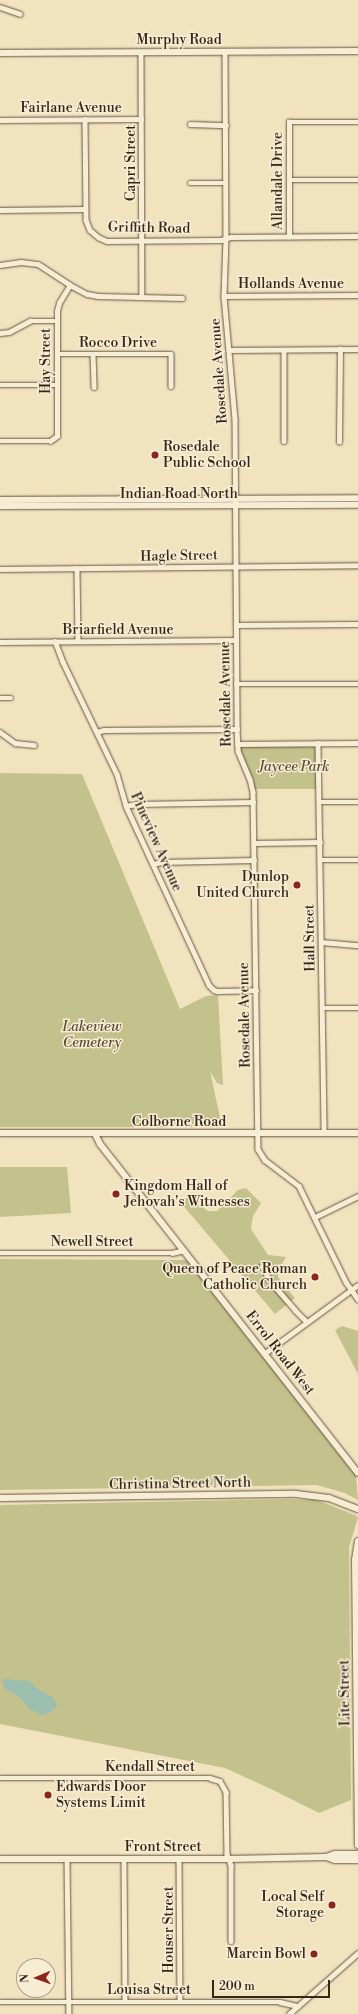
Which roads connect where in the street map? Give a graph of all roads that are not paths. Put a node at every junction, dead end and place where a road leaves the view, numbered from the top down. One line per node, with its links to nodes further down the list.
1 (0, 7): 2 (street)
2 (20, 14)
3 (358, 51): 5 (main road, Murphy Road)
4 (141, 52): 5 (main road, Murphy Road); 6 (main road, Murphy Road); 8 (street, Capri Street)
5 (225, 52): 12 (street, Rosedale Avenue)
6 (0, 53)
7 (84, 119): 8 (street, Fairlane Avenue); 9 (street, Fairlane Avenue); 17 (street, Griffith Road)
8 (142, 119): 22 (street, Capri Street)
9 (0, 120)
10 (358, 122): 13 (street, Allandale Drive)
11 (190, 124): 12 (street)
12 (226, 125): 16 (street, Rosedale Avenue)
13 (289, 180): 14 (street); 20 (street, Allandale Drive)
14 (358, 180)
15 (190, 183): 16 (street)
16 (226, 183): 21 (street, Rosedale Avenue)
17 (85, 209): 18 (street); 22 (street, Griffith Road)
18 (0, 210)
19 (358, 236): 20 (street, Griffith Road)
20 (289, 237): 21 (street, Griffith Road)
21 (226, 239): 22 (street, Griffith Road); 26 (street, Rosedale Avenue)
22 (142, 241): 27 (street, Capri Street)
23 (0, 265): 24 (street)
24 (70, 285): 27 (street); 29 (street, Hay Street)
25 (358, 295): 26 (street, Hollands Avenue)
26 (224, 296): 33 (street, Rosedale Avenue)
27 (142, 298): 28 (street)
28 (182, 298)
29 (57, 321): 30 (street); 35 (street, Hay Street)
30 (0, 333)
31 (340, 349): 32 (street); 34 (street); 43 (street)
32 (358, 349)
33 (228, 350): 34 (street); 46 (street, Rosedale Avenue)
34 (284, 350): 41 (street)
35 (57, 354): 36 (street, Rocco Drive); 38 (street, Hay Street)
36 (93, 354): 39 (street, Rocco Drive); 40 (street)
37 (0, 385): 38 (street)
38 (57, 385): 42 (street, Hay Street)
39 (171, 386)
40 (94, 387)
41 (284, 440)
42 (0, 441)
43 (339, 442)
44 (358, 498): 46 (main road, Indian Road North)
45 (0, 500): 46 (main road, Indian Road North)
46 (235, 502): 47 (main road, Indian Road North); 48 (main road, Indian Road North); 50 (street, Rosedale Avenue)
47 (358, 505)
48 (0, 506)
49 (358, 566): 50 (street, Hagle Street)
50 (236, 567): 51 (street, Hagle Street); 54 (street, Rosedale Avenue)
51 (77, 568): 52 (street, Hagle Street); 55 (street)
52 (0, 569)
53 (358, 624): 54 (street)
54 (236, 625): 56 (street, Rosedale Avenue)
55 (78, 640): 56 (street, Briarfield Avenue); 57 (street, Briarfield Avenue)
56 (236, 640): 59 (street, Rosedale Avenue)
57 (55, 641): 58 (street, Briarfield Avenue); 65 (street, Pineview Avenue)
58 (0, 642)
59 (236, 684): 60 (street); 63 (street, Rosedale Avenue)
60 (358, 684)
61 (0, 698): 62 (street)
62 (11, 698)
63 (237, 729): 65 (street); 68 (street, Rosedale Avenue)
64 (0, 732): 69 (street)
65 (97, 732): 73 (street, Pineview Avenue)
66 (318, 743): 67 (street); 68 (street); 71 (street, Hall Street)
67 (358, 743)
68 (238, 744): 70 (street, Rosedale Avenue)
69 (34, 745)
70 (253, 802): 73 (street); 75 (street, Rosedale Avenue)
71 (319, 802): 72 (street); 74 (street, Hall Street)
72 (358, 802)
73 (126, 806): 79 (street, Pineview Avenue)
74 (320, 842): 75 (street); 77 (street, Hall Street)
75 (254, 843): 76 (street, Rosedale Avenue)
76 (254, 860): 79 (street); 82 (street, Rosedale Avenue)
77 (320, 860): 78 (street); 80 (street, Hall Street)
78 (358, 860)
79 (153, 864): 82 (street, Pineview Avenue)
80 (321, 942): 81 (street); 83 (street, Hall Street)
81 (358, 945)
82 (256, 990): 89 (street, Rosedale Avenue)
83 (322, 1008): 84 (street); 86 (street, Hall Street)
84 (358, 1008)
85 (0, 1133): 88 (main road, Colborne Road)
86 (324, 1133): 87 (main road, Colborne Road); 89 (main road, Colborne Road)
87 (358, 1133)
88 (95, 1134): 89 (main road, Colborne Road); 92 (main road, Errol Road West)
89 (257, 1134): 91 (street, Rosedale Avenue)
90 (358, 1196): 91 (street)
91 (315, 1217): 96 (street, Rosedale Avenue)
92 (184, 1250): 93 (street, Newell Street); 99 (main road, Errol Road West)
93 (0, 1253)
94 (262, 1266): 98 (street)
95 (358, 1285): 96 (street)
96 (351, 1289): 97 (street, Rosedale Avenue); 98 (street)
97 (358, 1299)
98 (307, 1322): 99 (street)
99 (265, 1352): 100 (main road, Errol Road West)
100 (357, 1471)
101 (0, 1498): 102 (main road, Christina Street North)
102 (358, 1509)
103 (358, 1541): 105 (main road, Lite Street)
104 (358, 1548): 105 (main road)
105 (355, 1560): 106 (main road, Lite Street)
106 (357, 1702): 108 (main road, Lite Street)
107 (0, 1778): 111 (street, Kendall Street)
108 (358, 1844)
109 (358, 1855): 110 (main road, Front Street); 116 (street)
110 (326, 1856): 111 (main road, Front Street); 116 (main road, Front Street)
111 (230, 1858): 115 (main road, Front Street); 117 (street)
112 (0, 1859): 113 (main road, Front Street)
113 (67, 1859): 114 (main road, Front Street); 122 (street)
114 (124, 1859): 115 (main road, Front Street); 119 (street)
115 (179, 1859): 120 (street, Houser Street)
116 (358, 1860)
117 (231, 1941)
118 (358, 1953): 123 (street)
119 (125, 2001): 120 (street, Louisa Street); 122 (street, Louisa Street)
120 (180, 2001): 123 (street, Louisa Street)
121 (0, 2002): 122 (street, Louisa Street)
122 (69, 2002): 124 (street)
123 (298, 2006): 125 (street)
124 (69, 2014)
125 (289, 2014)

